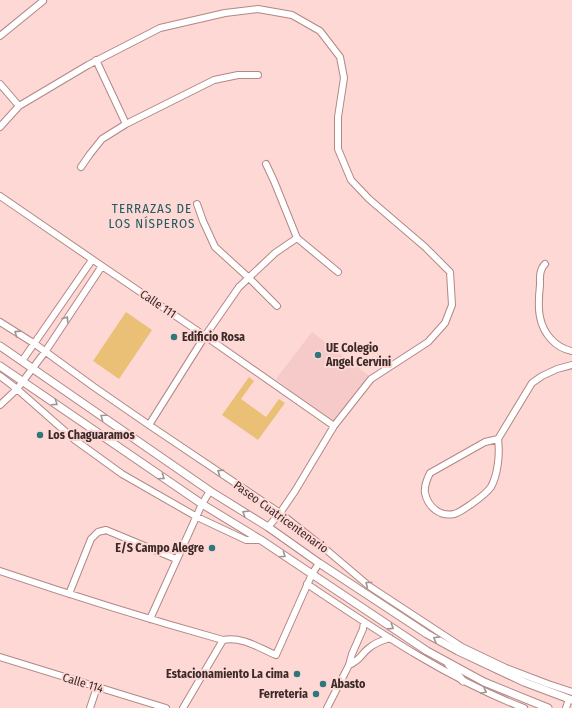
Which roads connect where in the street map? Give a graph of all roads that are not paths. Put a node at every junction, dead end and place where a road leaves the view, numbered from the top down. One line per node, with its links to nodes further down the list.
1 (43, 0): 2 (street)
2 (0, 36)
3 (96, 60): 6 (street); 7 (street); 35 (street)
4 (258, 75): 7 (street)
5 (0, 84): 6 (street)
6 (19, 106): 8 (street)
7 (126, 124): 10 (street)
8 (0, 127)
9 (266, 164): 13 (street)
10 (81, 167)
11 (0, 196): 14 (street, Calle 111)
12 (197, 204): 18 (street)
13 (297, 238): 17 (street); 18 (street)
14 (92, 260): 16 (street, Calle 111); 22 (street)
15 (544, 264): 24 (street)
16 (102, 266): 21 (street, Calle 111); 25 (street, one-way to 16)
17 (338, 272)
18 (249, 278): 19 (street); 21 (street)
19 (277, 306)
20 (0, 322): 22 (street, Paseo Cuatricentenario, one-way to 20)
21 (205, 336): 34 (street); 35 (street, Calle 111)
22 (35, 344): 25 (street, Paseo Cuatricentenario); 26 (street)
23 (0, 346): 26 (street, Paseo Cuatricentenario)
24 (572, 351)
25 (45, 352): 29 (street); 34 (street, Paseo Cuatricentenario)
26 (22, 361): 29 (street, Paseo Cuatricentenario)
27 (572, 365): 36 (street)
28 (0, 366): 31 (street)
29 (32, 368): 31 (street); 37 (street, Paseo Cuatricentenario, one-way to 29)
30 (0, 376): 32 (street)
31 (22, 381): 32 (street); 38 (street, one-way to 38)
32 (17, 389): 33 (street); 40 (street)
33 (0, 405)
34 (149, 425): 39 (street, Paseo Cuatricentenario, one-way to 34)
35 (334, 426): 39 (street)
36 (498, 439): 36 (street)
37 (210, 491): 38 (street); 41 (street, Paseo Cuatricentenario, one-way to 37)
38 (202, 504): 40 (street); 42 (street)
39 (280, 513): 41 (street); 53 (street, Paseo Cuatricentenario, one-way to 39)
40 (197, 517): 42 (street); 43 (street)
41 (268, 527): 44 (street, Paseo Cuatricentenario)
42 (262, 540): 46 (street, one-way to 46)
43 (176, 559): 48 (street); 49 (street)
44 (319, 563): 46 (street); 54 (street, Paseo Cuatricentenario, one-way to 44)
45 (0, 571): 48 (street)
46 (312, 574): 47 (street); 56 (street, one-way to 56)
47 (307, 584): 50 (street); 52 (street)
48 (69, 594): 49 (street)
49 (150, 619): 52 (street)
50 (364, 622): 51 (street); 57 (street)
51 (390, 638): 57 (street); 58 (street)
52 (223, 640): 64 (street)
53 (462, 647): 54 (street); 60 (street, Paseo Cuatricentenario)
54 (468, 656): 60 (street, Paseo Cuatricentenario)
55 (0, 657): 59 (street, Calle 114)
56 (447, 662): 58 (street); 67 (street)
57 (349, 665): 65 (street)
58 (463, 681): 66 (street, one-way to 66)
59 (97, 687): 62 (street); 63 (street, Calle 114)
60 (548, 688): 61 (street, Paseo Cuatricentenario)
61 (571, 697): 68 (street)
62 (90, 708)
63 (166, 708)
64 (183, 708)
65 (327, 708)
66 (524, 708)
67 (548, 708)
68 (566, 708)

